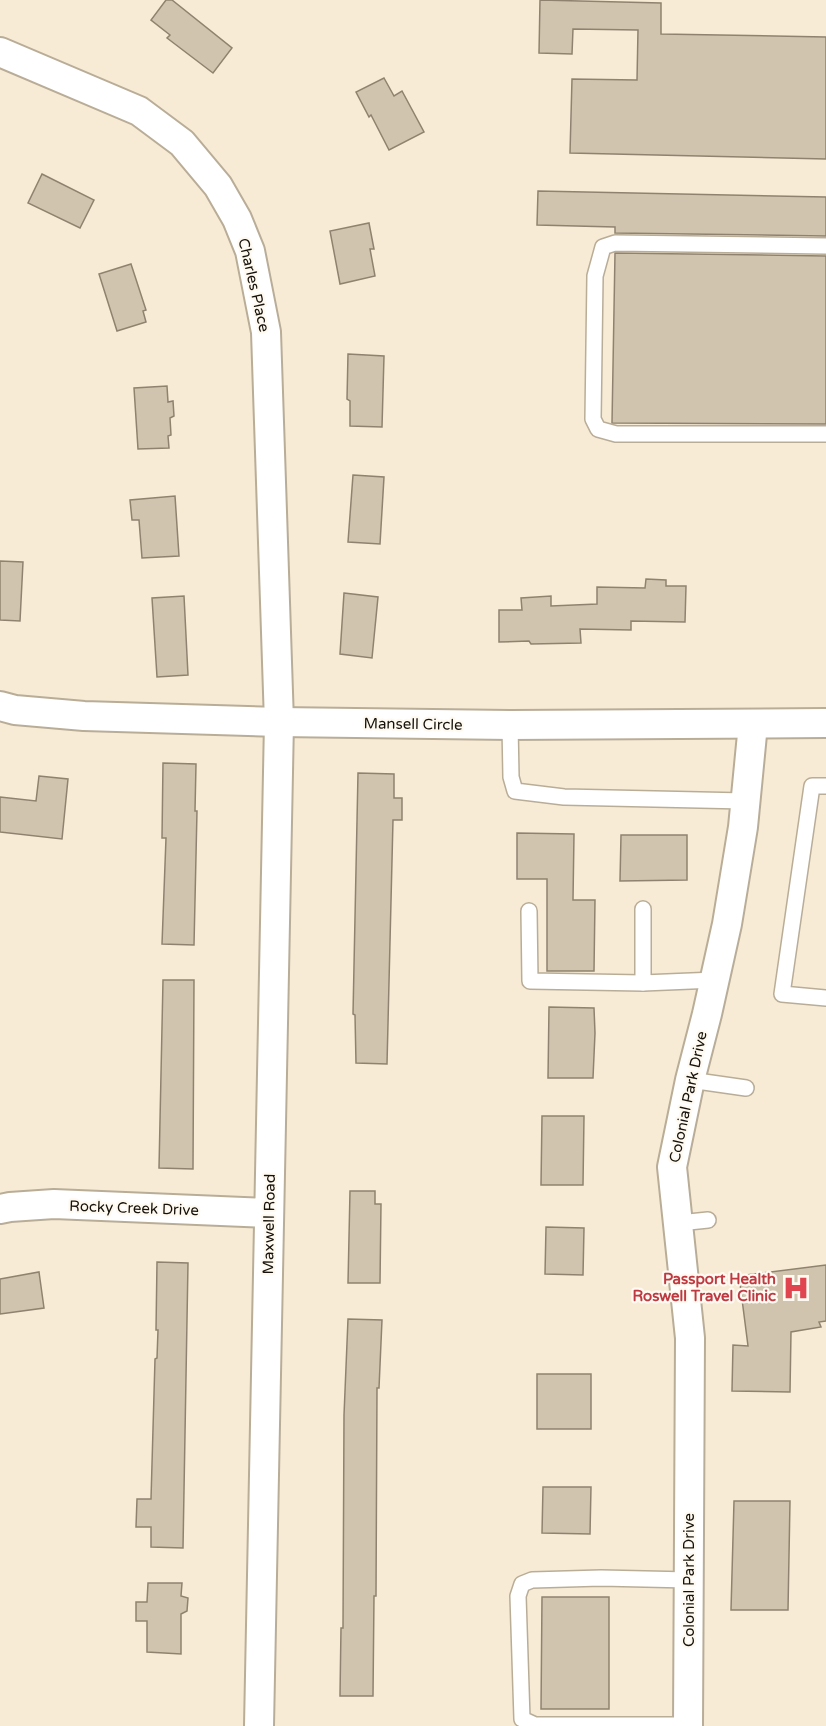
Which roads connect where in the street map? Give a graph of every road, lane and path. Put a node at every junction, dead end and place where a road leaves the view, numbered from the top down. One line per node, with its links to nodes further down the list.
1 (0, 52): 5 (street, Charles Place)
2 (826, 246): 3 (lane)
3 (826, 434)
4 (0, 706): 5 (street, Mansell Circle)
5 (279, 722): 8 (street, Mansell Circle); 19 (street, Maxwell Road)
6 (826, 723): 7 (street, Mansell Circle)
7 (753, 724): 8 (street, Mansell Circle); 10 (street, Colonial Park Drive)
8 (510, 725): 10 (lane)
9 (826, 786): 15 (lane)
10 (745, 801): 13 (street, Colonial Park Drive)
11 (643, 909): 14 (lane)
12 (530, 911): 14 (lane)
13 (715, 980): 14 (lane); 16 (street, Colonial Park Drive)
14 (643, 983)
15 (826, 998)
16 (690, 1080): 17 (lane); 21 (street, Colonial Park Drive)
17 (746, 1088)
18 (0, 1209): 19 (street, Rocky Creek Drive)
19 (269, 1213): 23 (street, Maxwell Road)
20 (708, 1220): 21 (lane)
21 (679, 1223): 22 (street, Colonial Park Drive)
22 (689, 1580): 24 (street, Colonial Park Drive); 24 (lane)
23 (259, 1726)
24 (688, 1726)

